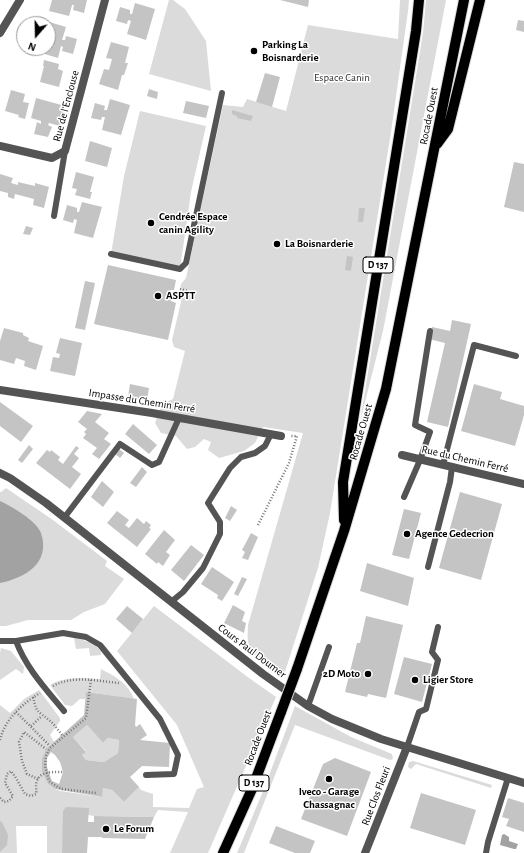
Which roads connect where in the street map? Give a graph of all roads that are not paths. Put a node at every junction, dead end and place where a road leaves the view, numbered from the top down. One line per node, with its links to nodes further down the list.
1 (20, 0): 6 (street)
2 (105, 0): 10 (street, Rue de l'Enclouse)
3 (419, 0): 27 (main road, D 137)
4 (464, 0): 9 (main road, Rocade Ouest / D 137)
5 (480, 0): 9 (main road, D 137)
6 (0, 33)
7 (222, 93): 12 (lane)
8 (0, 146): 10 (street, Rue de l'Enclouse)
9 (435, 148): 27 (main road, Rocade Ouest / D 137)
10 (65, 151): 11 (lane)
11 (54, 216)
12 (111, 254)
13 (430, 331): 20 (lane)
14 (516, 356): 21 (lane)
15 (0, 390): 16 (street, Impasse du Chemin Ferré)
16 (179, 418): 17 (street, Impasse du Chemin Ferré); 26 (lane)
17 (271, 434): 18 (street, Impasse du Chemin Ferré); 29 (lane)
18 (281, 436)
19 (402, 455): 20 (street, Rue du Chemin Ferré)
20 (420, 460): 21 (street, Rue du Chemin Ferré); 25 (lane)
21 (443, 465): 22 (street, Rue du Chemin Ferré)
22 (452, 467): 24 (street, Rue du Chemin Ferré); 28 (lane)
23 (0, 474): 26 (street, Cours Paul Doumer)
24 (524, 484)
25 (404, 497)
26 (64, 518): 29 (street, Cours Paul Doumer)
27 (344, 531): 40 (main road, Rocade Ouest / D 137, bridge)
28 (428, 567)
29 (171, 602): 34 (street, Cours Paul Doumer)
30 (438, 627): 36 (lane)
31 (0, 641): 32 (lane)
32 (16, 641): 35 (lane); 37 (lane)
33 (329, 647): 34 (lane)
34 (308, 706): 36 (street, Cours Paul Doumer)
35 (64, 711)
36 (407, 747): 38 (street, Cours Paul Doumer); 41 (street, Rue Clos Fleuri)
37 (146, 775)
38 (508, 778): 39 (street, Cours Paul Doumer); 42 (lane)
39 (524, 783)
40 (223, 853)
41 (365, 853)
42 (486, 853)

